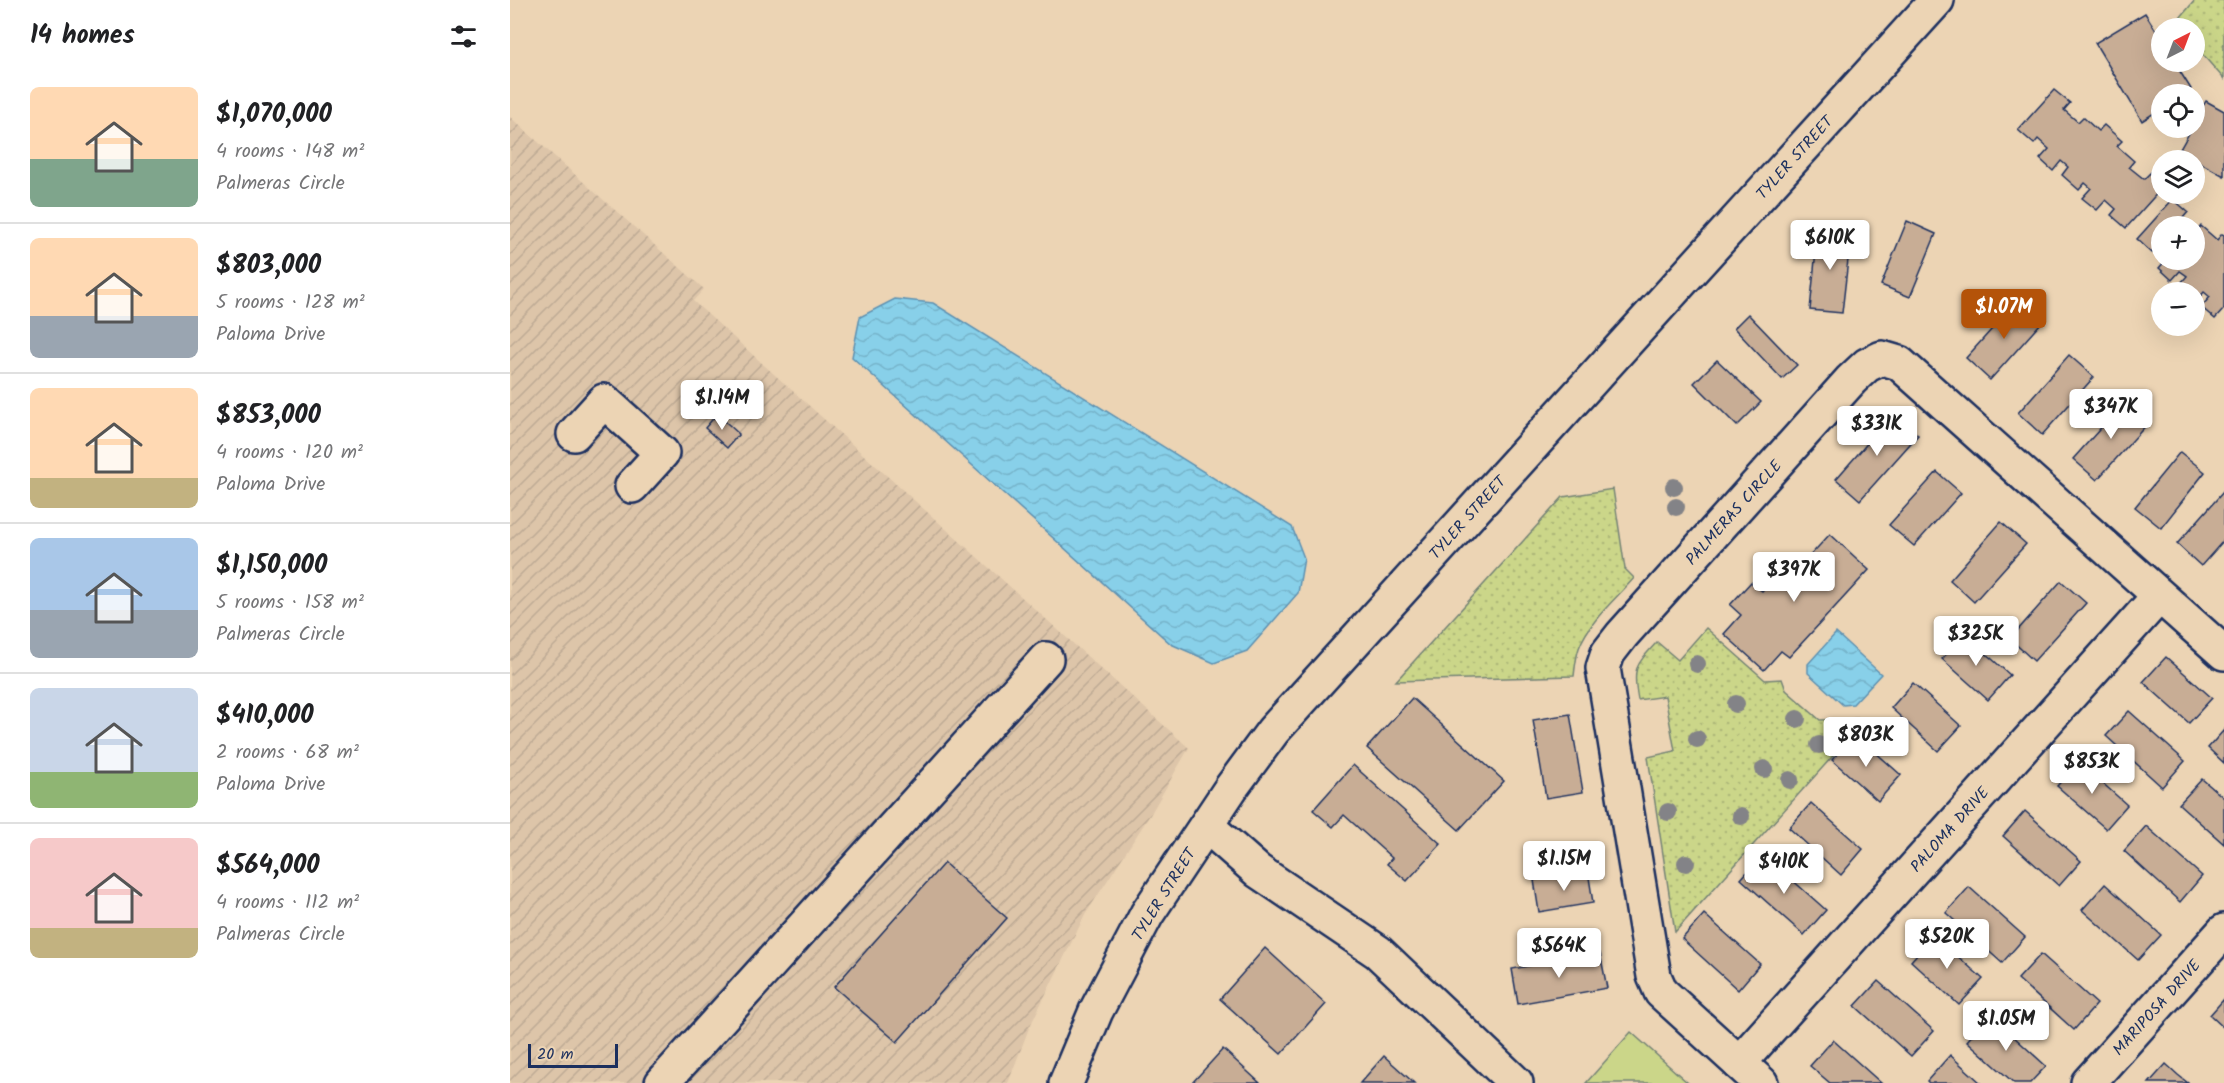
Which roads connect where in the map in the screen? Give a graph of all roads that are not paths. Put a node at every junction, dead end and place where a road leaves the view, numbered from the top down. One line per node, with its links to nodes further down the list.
1 (1937, 0): 7 (street, TYLER STREET)
2 (574, 434): 3 (street)
3 (632, 486)
4 (2159, 596): 5 (street, PALMERAS CIRCLE); 9 (street, PALOMA DRIVE); 9 (street, PALMERAS CIRCLE)
5 (2224, 653)
6 (1047, 659): 10 (street)
7 (1207, 826): 11 (street, TYLER STREET); 12 (street)
8 (2224, 932): 13 (street, MARIPOSA DRIVE)
9 (1750, 1073)
10 (662, 1083)
11 (1066, 1083)
12 (1516, 1083)
13 (2088, 1083)

